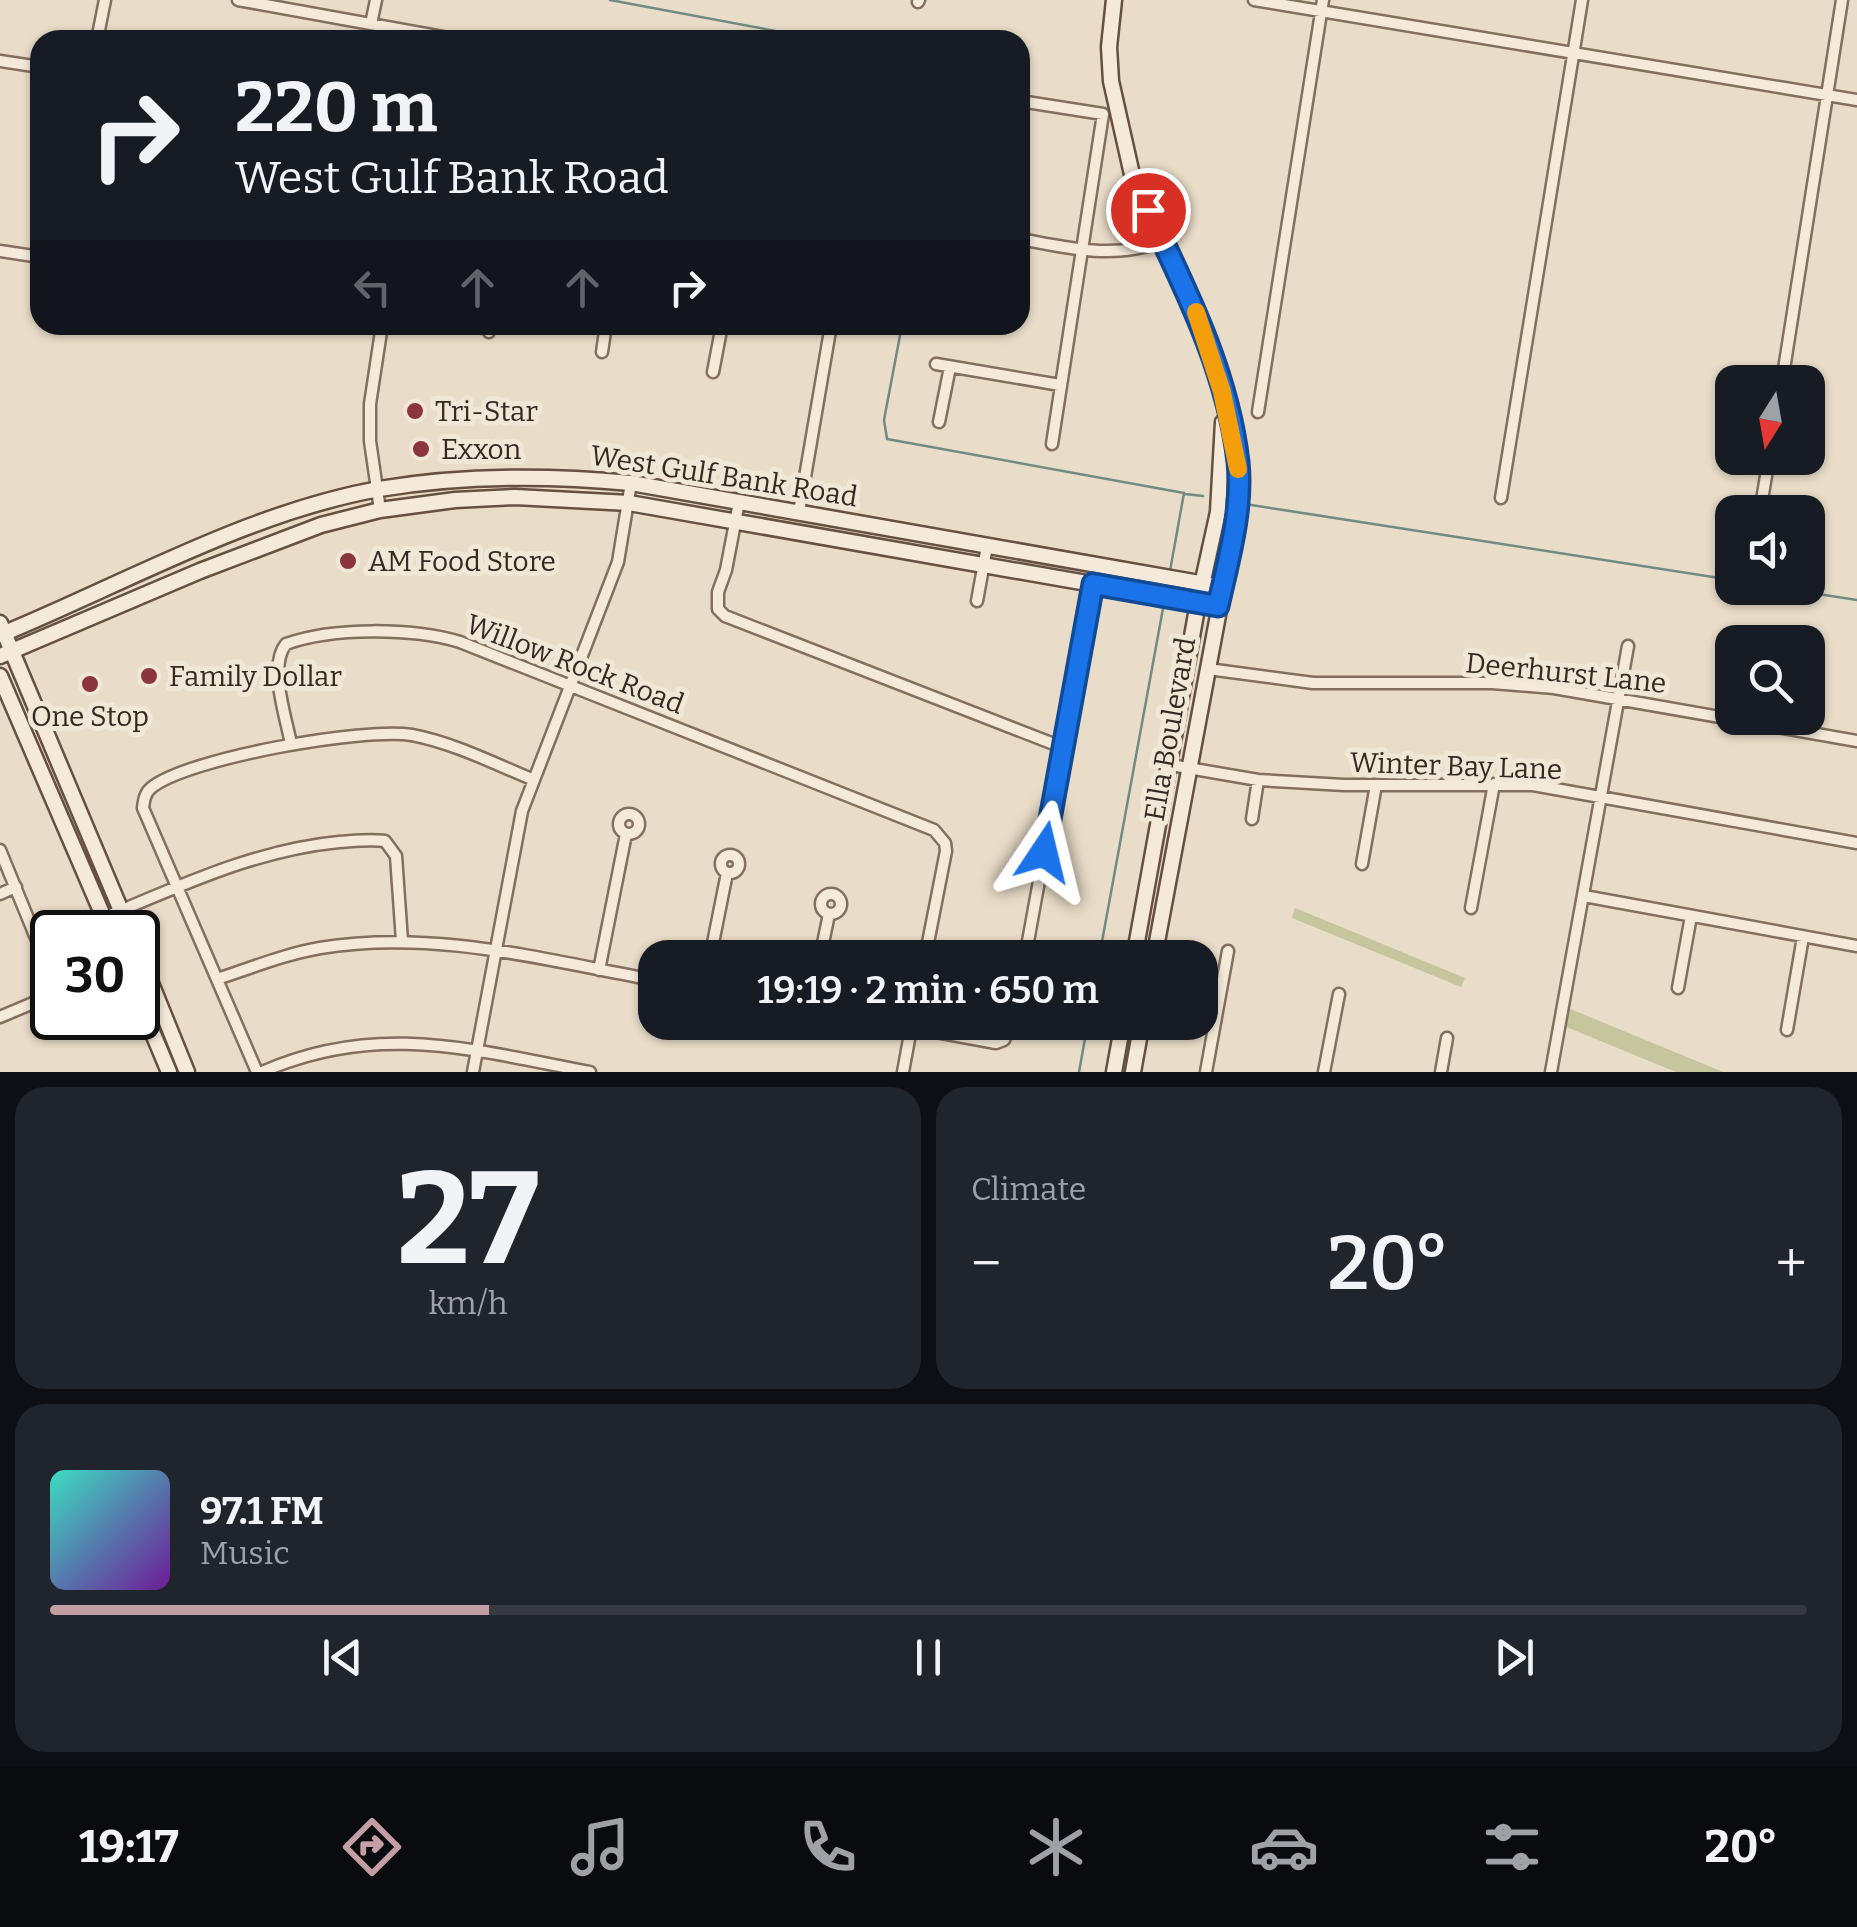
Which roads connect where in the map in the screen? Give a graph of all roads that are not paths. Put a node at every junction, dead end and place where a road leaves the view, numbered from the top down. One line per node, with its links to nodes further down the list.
1 (105, 0): 10 (street)
2 (238, 0): 9 (street)
3 (376, 0): 9 (street)
4 (1114, 0): 18 (main road, Ella Boulevard)
5 (1254, 0): 8 (street)
6 (1582, 0): 12 (street)
7 (1842, 0): 15 (street)
8 (1322, 5): 12 (street); 35 (street)
9 (371, 24): 11 (street)
10 (98, 30)
11 (397, 30)
12 (1574, 52): 15 (street); 42 (street)
13 (0, 61): 14 (street)
14 (30, 66)
15 (1826, 94): 16 (street); 30 (street)
16 (1857, 100)
17 (1030, 102): 18 (street)
18 (1110, 115): 20 (main road, Ella Boulevard); 22 (street)
19 (1030, 240): 22 (street)
20 (1162, 241): 22 (street); 34 (main road, Ella Boulevard)
21 (0, 250): 23 (street)
22 (1080, 250): 33 (street)
23 (30, 255)
24 (380, 335): 40 (street)
25 (605, 335): 28 (street)
26 (720, 335): 32 (street)
27 (829, 335): 46 (street)
28 (602, 352)
29 (936, 364): 31 (street)
30 (1785, 365)
31 (950, 366): 33 (street); 36 (street)
32 (714, 372)
33 (1060, 385): 37 (street)
34 (1222, 392): 52 (main road, Ella Boulevard); 54 (main road, Ella Boulevard)
35 (1258, 412)
36 (940, 422)
37 (1052, 444)
38 (514, 476): 39 (main road, West Gulf Bank Road); 40 (main road, West Gulf Bank Road); 41 (main road)
39 (631, 483): 43 (main road, West Gulf Bank Road); 44 (street)
40 (378, 489): 45 (street); 49 (main road, West Gulf Bank Road)
41 (516, 496): 44 (main road, West Gulf Bank Road); 45 (main road, West Gulf Bank Road)
42 (1501, 498)
43 (740, 502): 46 (main road, West Gulf Bank Road); 47 (street)
44 (629, 503): 47 (main road, West Gulf Bank Road); 63 (street)
45 (380, 510): 51 (main road, West Gulf Bank Road)
46 (799, 512): 48 (main road, West Gulf Bank Road)
47 (736, 522): 50 (main road, West Gulf Bank Road); 67 (street)
48 (987, 546): 50 (street); 52 (main road, West Gulf Bank Road)
49 (192, 552): 51 (main road); 58 (main road, West Gulf Bank Road)
50 (984, 565): 53 (main road, West Gulf Bank Road); 55 (street)
51 (200, 571): 60 (main road, West Gulf Bank Road)
52 (1202, 582): 54 (main road, West Gulf Bank Road); 56 (main road, Ella Boulevard)
53 (1093, 584): 56 (main road, West Gulf Bank Road); 67 (street)
54 (1222, 587): 57 (main road, Ella Boulevard)
55 (977, 601)
56 (1198, 603): 57 (main road, West Gulf Bank Road); 68 (main road, Ella Boulevard)
57 (1218, 606): 61 (main road, Ella Boulevard)
58 (2, 630): 60 (main road)
59 (1628, 646): 64 (street)
60 (6, 654): 74 (main road)
61 (1208, 669): 64 (street, Deerhurst Lane); 69 (main road, Ella Boulevard)
62 (0, 676): 75 (main road)
63 (570, 685): 66 (street, Willow Rock Road); 70 (street); 96 (street, Willow Rock Road)
64 (1620, 697): 65 (street, Deerhurst Lane); 76 (street)
65 (1857, 740)
66 (291, 744): 70 (street); 84 (street)
67 (1064, 748): 97 (street)
68 (1171, 765): 69 (street, Winter Bay Lane); 98 (main road, Ella Boulevard)
69 (1189, 769): 71 (street, Winter Bay Lane); 99 (main road, Ella Boulevard)
70 (534, 780): 102 (street)
71 (1258, 780): 73 (street, Winter Bay Lane); 77 (street)
72 (1494, 784): 73 (street, Winter Bay Lane); 76 (street, Winter Bay Lane); 87 (street)
73 (1376, 785): 81 (street)
74 (69, 788): 75 (main road); 89 (main road)
75 (51, 795): 88 (main road)
76 (1602, 796): 79 (street, Winter Bay Lane); 86 (street)
77 (1252, 819)
78 (626, 834): 104 (street)
79 (1857, 842)
80 (0, 850): 83 (street)
81 (1362, 864)
82 (727, 874): 94 (street)
83 (16, 887): 85 (street); 92 (street)
84 (177, 887): 89 (street); 100 (street); 106 (street)
85 (0, 894)
86 (1584, 896): 91 (street); 130 (street)
87 (1471, 908)
88 (101, 910)
89 (121, 910)
90 (829, 914): 95 (street)
91 (1691, 916): 93 (street); 107 (street)
92 (30, 922)
93 (1803, 937): 101 (street); 112 (street)
94 (714, 940)
95 (824, 940)
96 (928, 940)
97 (1028, 940)
98 (1137, 940)
99 (1157, 940)
100 (402, 941): 102 (street); 106 (street)
101 (1857, 946)
102 (494, 950): 104 (street); 118 (street)
103 (1228, 951): 127 (street)
104 (599, 970): 105 (street)
105 (638, 977)
106 (217, 979): 121 (street)
107 (1678, 988)
108 (1339, 994): 128 (street)
109 (30, 1004): 111 (street)
110 (160, 1005): 119 (main road)
111 (0, 1017)
112 (1787, 1030)
113 (1447, 1038): 129 (street)
114 (155, 1040): 120 (main road)
115 (909, 1040): 124 (street)
116 (1120, 1040): 125 (main road)
117 (1139, 1040): 126 (main road)
118 (476, 1051): 121 (street); 122 (street); 123 (street)
119 (186, 1068): 120 (street)
120 (168, 1072)
121 (259, 1072)
122 (472, 1072)
123 (590, 1072)
124 (904, 1072)
125 (1114, 1072)
126 (1133, 1072)
127 (1206, 1072)
128 (1324, 1072)
129 (1441, 1072)
130 (1551, 1072)

